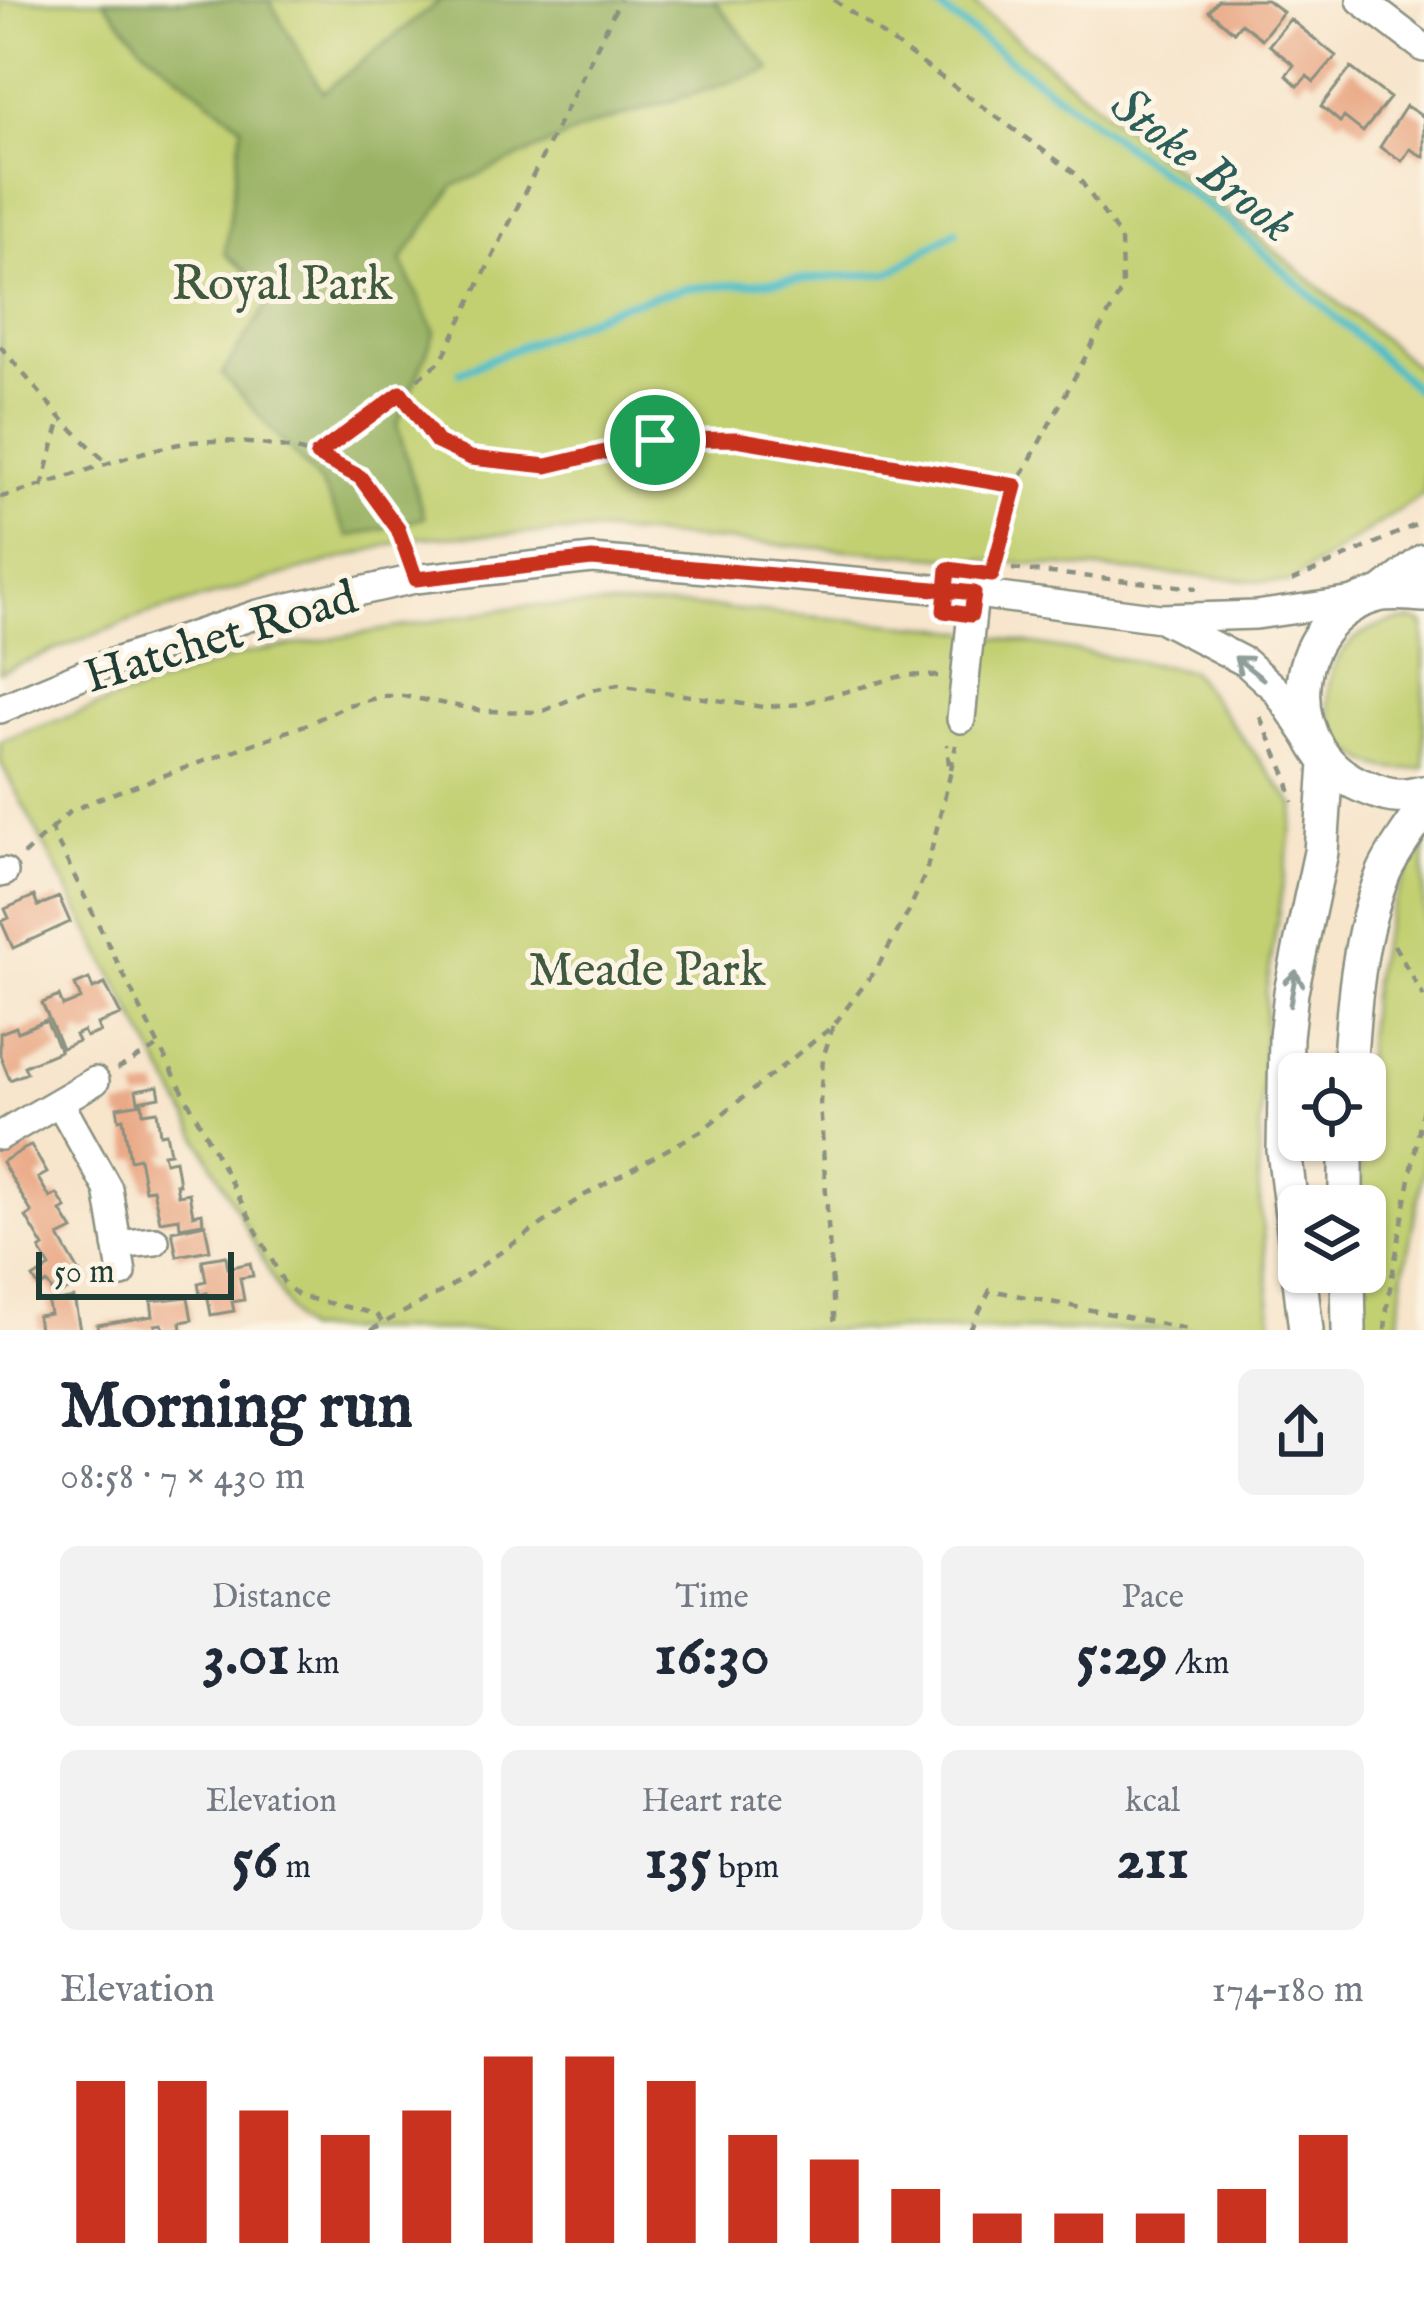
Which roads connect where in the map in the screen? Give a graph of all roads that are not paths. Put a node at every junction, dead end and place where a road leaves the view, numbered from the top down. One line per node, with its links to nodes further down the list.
1 (1361, 0): 2 (street)
2 (1424, 48)
3 (1424, 561): 6 (main road)
4 (983, 584): 7 (street, Hatchet Road); 8 (street, Hatchet Road); 9 (street)
5 (1424, 595): 6 (main road)
6 (1373, 597): 7 (street, Hatchet Road); 10 (main road)
7 (1160, 618): 10 (street, Hatchet Road, one-way to 7)
8 (0, 709)
9 (954, 726)
10 (1320, 754): 11 (main road); 17 (main road, one-way to 10)
11 (1424, 793)
12 (1424, 809): 13 (main road)
13 (1350, 1053)
14 (95, 1081): 15 (street)
15 (60, 1103): 16 (street); 19 (street)
16 (0, 1136)
17 (1288, 1185)
18 (154, 1240): 19 (street)
19 (117, 1245): 20 (street)
20 (122, 1274)
21 (1302, 1293): 23 (main road)
22 (1348, 1293): 24 (main road)
23 (1306, 1330)
24 (1349, 1330)

